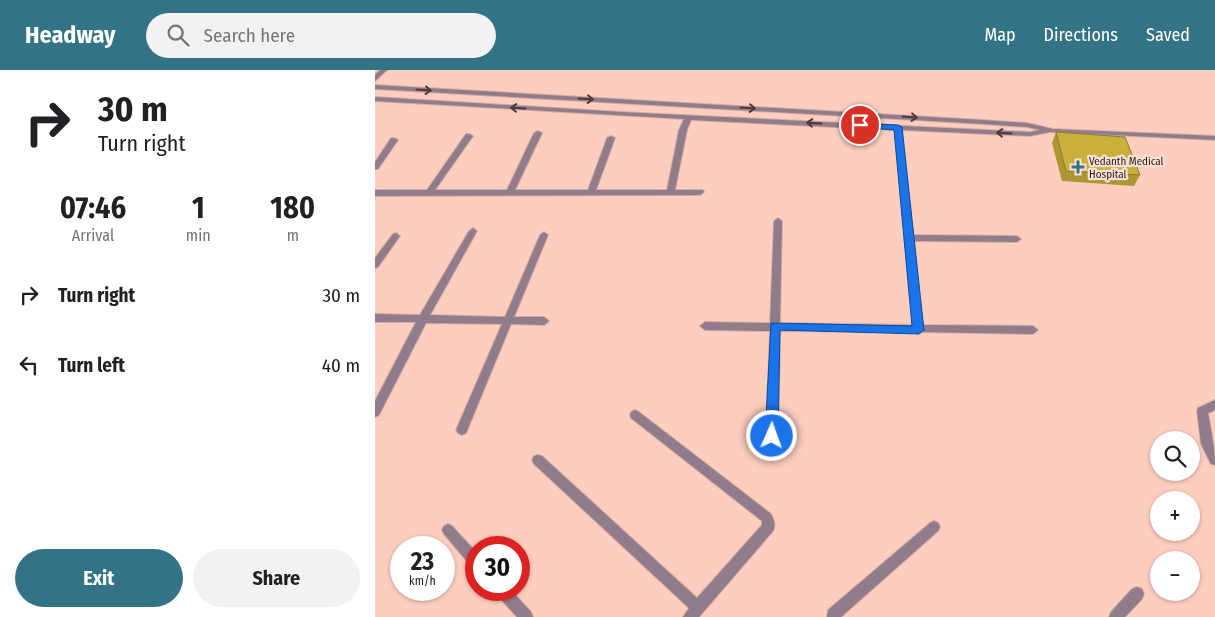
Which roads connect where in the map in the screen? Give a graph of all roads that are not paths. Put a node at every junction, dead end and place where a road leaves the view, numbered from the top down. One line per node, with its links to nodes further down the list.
1 (384, 70): 2 (street)
2 (375, 79)
3 (375, 87): 7 (street, one-way to 7)
4 (375, 99): 5 (street, one-way to 4)
5 (689, 116): 6 (street, one-way to 5); 17 (street)
6 (898, 127): 7 (street, one-way to 6); 24 (street)
7 (1053, 131): 11 (street)
8 (538, 133): 15 (street)
9 (469, 136): 14 (street)
10 (611, 138): 16 (street)
11 (1215, 138)
12 (394, 140): 13 (street)
13 (375, 167)
14 (430, 192): 15 (street); 19 (street)
15 (510, 192): 16 (street)
16 (591, 192): 17 (street)
17 (670, 192): 18 (street)
18 (700, 192)
19 (375, 193)
20 (778, 221): 32 (street)
21 (473, 231): 28 (street)
22 (544, 235): 29 (street)
23 (396, 236): 26 (street)
24 (909, 238): 25 (street); 33 (street)
25 (1017, 239)
26 (375, 266)
27 (375, 318): 28 (street)
28 (423, 319): 29 (street); 36 (street)
29 (508, 320): 30 (street); 38 (street)
30 (544, 321)
31 (705, 326): 32 (street)
32 (775, 326): 33 (street); 39 (street)
33 (919, 330): 34 (street)
34 (1033, 330)
35 (1215, 405): 41 (street)
36 (375, 412)
37 (635, 415): 47 (street)
38 (462, 430)
39 (772, 436)
40 (539, 460): 47 (street)
41 (1215, 460)
42 (934, 527): 49 (street)
43 (448, 530): 44 (street)
44 (465, 549)
45 (1137, 594): 50 (street)
46 (512, 601): 48 (street)
47 (694, 612)
48 (527, 617)
49 (835, 617)
50 (1116, 617)

